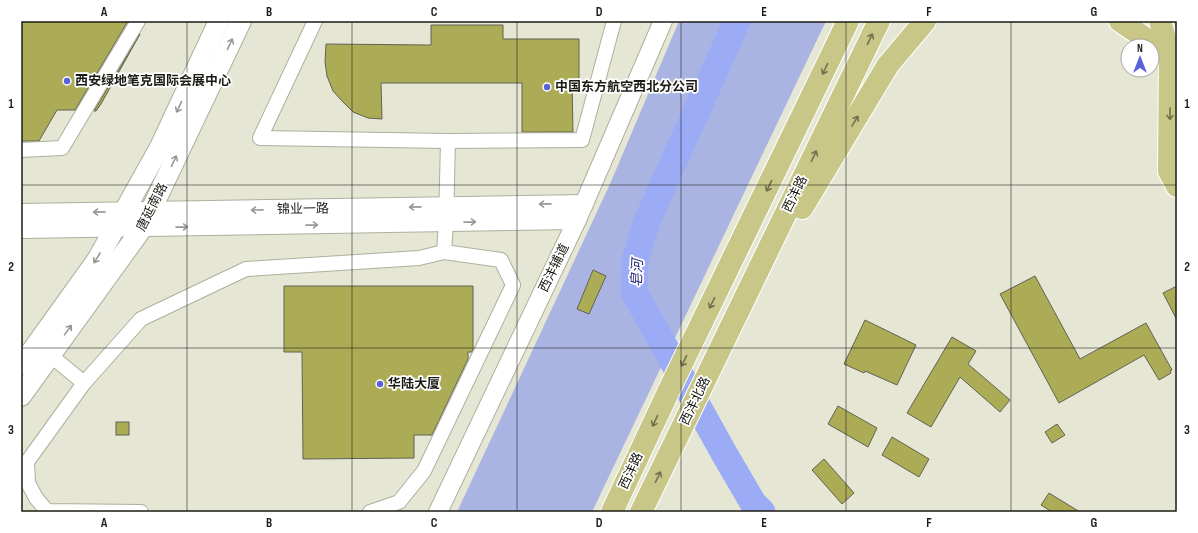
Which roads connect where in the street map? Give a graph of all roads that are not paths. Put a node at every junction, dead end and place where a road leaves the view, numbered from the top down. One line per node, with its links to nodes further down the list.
1 (138, 21): 14 (street)
2 (220, 21): 19 (main road, 唐延南路, one-way to 19)
3 (241, 21): 20 (main road, 唐延南路, one-way to 3)
4 (315, 21): 13 (street)
5 (614, 21): 13 (street)
6 (663, 21): 16 (street, 西沣辅道)
7 (848, 21): 34 (highway, 西沣路, one-way to 34)
8 (879, 21): 24 (highway, 西沣路, one-way to 8)
9 (925, 21): 24 (highway, one-way to 9)
10 (1120, 21): 12 (highway)
11 (1160, 21): 12 (highway)
12 (1170, 54): 15 (highway, one-way to 15)
13 (448, 141): 18 (street)
14 (21, 150)
15 (1177, 186)
16 (584, 204): 18 (street, 锦业一路, one-way to 18); 21 (street, 西沣辅道)
17 (21, 214): 19 (street, 锦业一路, one-way to 17)
18 (446, 215): 20 (street, 锦业一路); 21 (street, 锦业一路, one-way to 21); 23 (street)
19 (120, 219): 20 (street, 锦业一路); 22 (street, 锦业一路); 26 (main road, 唐延南路, one-way to 26)
20 (147, 220): 25 (main road, 唐延南路, one-way to 20)
21 (577, 220): 33 (street, 西沣辅道)
22 (21, 229)
23 (444, 252): 28 (street); 32 (street)
24 (727, 335): 27 (highway, 西沣路)
25 (50, 355): 28 (street); 29 (main road, 唐延南路)
26 (21, 366)
27 (711, 368): 30 (highway, 西沣北路)
28 (84, 383): 31 (street)
29 (21, 396)
30 (679, 435): 35 (highway, 西沣路, one-way to 30)
31 (141, 512)
32 (370, 512)
33 (438, 512)
34 (612, 512)
35 (641, 512)

